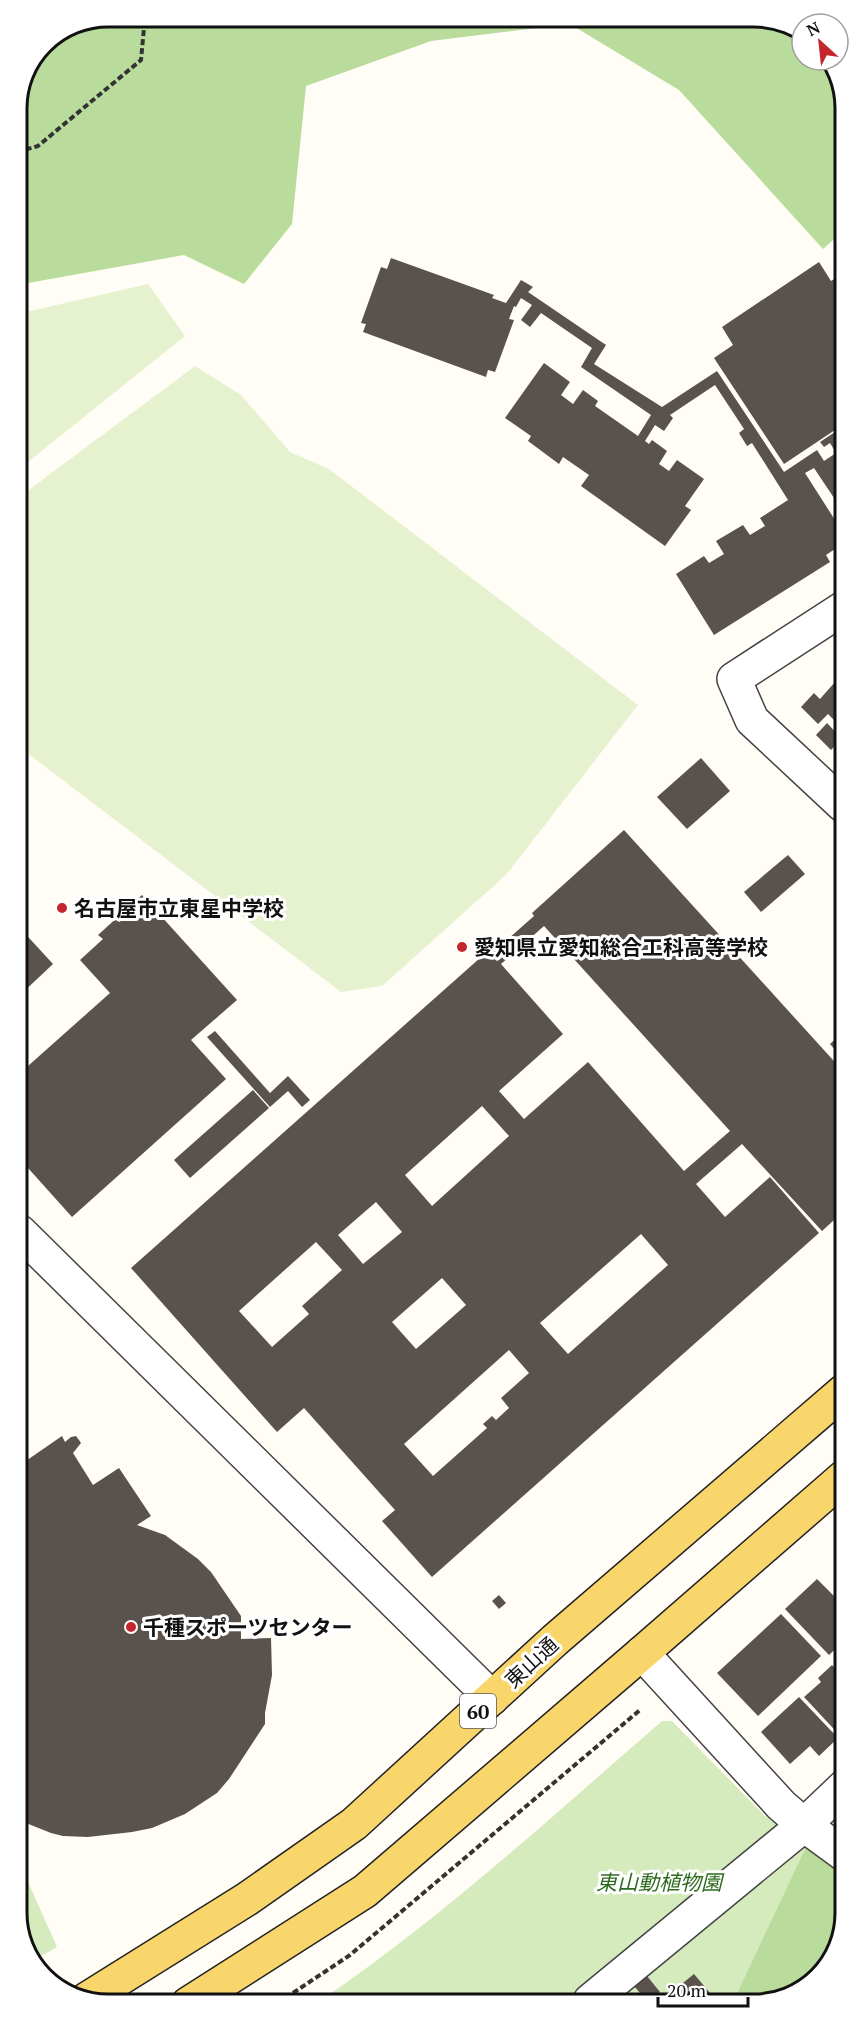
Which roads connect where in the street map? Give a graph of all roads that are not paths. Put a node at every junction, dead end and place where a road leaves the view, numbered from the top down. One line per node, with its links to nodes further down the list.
1 (835, 614): 2 (street)
2 (835, 798)
3 (27, 1239): 7 (street)
4 (835, 1399): 7 (main road, 東山通 / 60)
5 (835, 1485): 6 (main road)
6 (642, 1653): 9 (street); 12 (main road)
7 (492, 1698): 11 (main road, 東山通 / 60)
8 (835, 1796): 9 (street)
9 (804, 1825): 10 (street); 13 (street)
10 (835, 1848)
11 (97, 1993)
12 (204, 1994)
13 (599, 1994)

